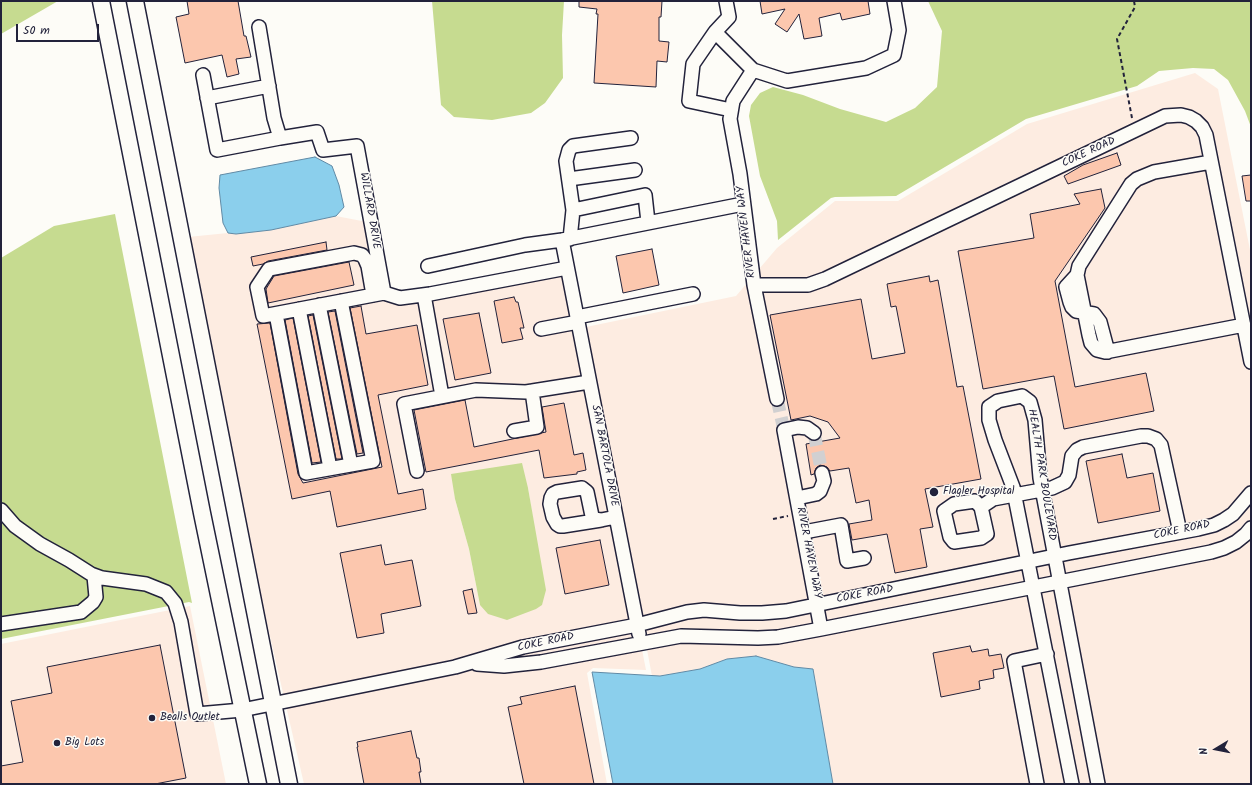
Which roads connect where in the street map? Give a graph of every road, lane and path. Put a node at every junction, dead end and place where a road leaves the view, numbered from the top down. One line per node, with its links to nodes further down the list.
1 (101, 1): 74 (main road)
2 (135, 1): 73 (main road)
3 (726, 1): 7 (street)
4 (894, 1): 8 (street)
5 (1134, 1): 13 (path)
6 (259, 27): 10 (street)
7 (715, 32): 8 (street); 12 (street)
8 (753, 70): 12 (street, RIVER HAVEN WAY)
9 (203, 75): 11 (street)
10 (269, 86): 11 (street); 14 (street)
11 (207, 98): 14 (street)
12 (731, 110): 19 (street, RIVER HAVEN WAY)
13 (1135, 131): 16 (street, COKE ROAD); 25 (street, COKE ROAD)
14 (280, 138): 26 (street, WILLARD DRIVE)
15 (631, 138): 18 (street, SAN BARTOLA DRIVE)
16 (1211, 162): 34 (street, COKE ROAD); 34 (street)
17 (634, 170): 18 (street)
18 (569, 179): 20 (street, SAN BARTOLA DRIVE)
19 (743, 204): 21 (street); 25 (street, RIVER HAVEN WAY)
20 (573, 210): 21 (street); 22 (street, SAN BARTOLA DRIVE)
21 (648, 222): 22 (street)
22 (566, 239): 23 (street); 24 (street, SAN BARTOLA DRIVE)
23 (428, 266)
24 (567, 268): 28 (street); 33 (street, SAN BARTOLA DRIVE)
25 (754, 285): 40 (street, RIVER HAVEN WAY)
26 (378, 294): 28 (street); 29 (street); 32 (street)
27 (694, 294): 33 (street)
28 (424, 295): 39 (street)
29 (341, 301): 30 (street); 43 (street)
30 (319, 306): 31 (street); 43 (street)
31 (299, 309): 32 (street); 44 (street)
32 (276, 314): 44 (street)
33 (577, 320): 35 (street); 37 (street, SAN BARTOLA DRIVE)
34 (1244, 325): 36 (street, COKE ROAD)
35 (541, 329)
36 (1251, 362)
37 (589, 382): 38 (street); 54 (street, SAN BARTOLA DRIVE)
38 (532, 391): 39 (street); 41 (street)
39 (442, 396): 45 (street)
40 (777, 399)
41 (514, 431)
42 (814, 433): 50 (street, RIVER HAVEN WAY)
43 (351, 465): 44 (street)
44 (330, 468)
45 (417, 471)
46 (822, 473): 50 (street)
47 (1042, 489): 49 (street); 49 (street, HEALTH PARK BOULEVARD); 59 (street); 60 (street, HEALTH PARK BOULEVARD)
48 (1251, 493): 59 (street, COKE ROAD)
49 (1015, 494): 51 (street); 62 (street, HEALTH PARK BOULEVARD)
50 (798, 498): 58 (street, RIVER HAVEN WAY)
51 (981, 507)
52 (1, 510): 63 (street)
53 (791, 515): 55 (path)
54 (616, 517): 56 (street); 68 (street, SAN BARTOLA DRIVE)
55 (773, 519)
56 (601, 520)
57 (1251, 528): 64 (street, COKE ROAD)
58 (804, 532): 61 (street); 66 (street, RIVER HAVEN WAY)
59 (1180, 532): 60 (street, COKE ROAD)
60 (1054, 556): 62 (street, COKE ROAD); 64 (street, HEALTH PARK BOULEVARD)
61 (864, 558)
62 (1028, 562): 65 (street, HEALTH PARK BOULEVARD); 66 (street, COKE ROAD)
63 (94, 576): 67 (street); 74 (street, COKE ROAD)
64 (1059, 582): 65 (street, COKE ROAD); 79 (street, HEALTH PARK BOULEVARD)
65 (1033, 587): 69 (street, COKE ROAD); 71 (street, HEALTH PARK BOULEVARD)
66 (817, 604): 68 (street, COKE ROAD); 69 (street, RIVER HAVEN WAY)
67 (1, 624)
68 (637, 626): 70 (street, SAN BARTOLA DRIVE); 72 (street, COKE ROAD)
69 (822, 629): 70 (street, COKE ROAD)
70 (641, 644): 72 (street, COKE ROAD)
71 (1047, 654): 77 (street); 78 (street, HEALTH PARK BOULEVARD)
72 (467, 664): 73 (street, COKE ROAD)
73 (273, 703): 74 (street, COKE ROAD); 76 (main road)
74 (242, 710): 75 (main road)
75 (258, 784)
76 (289, 784)
77 (1037, 784)
78 (1072, 784)
79 (1098, 784)

